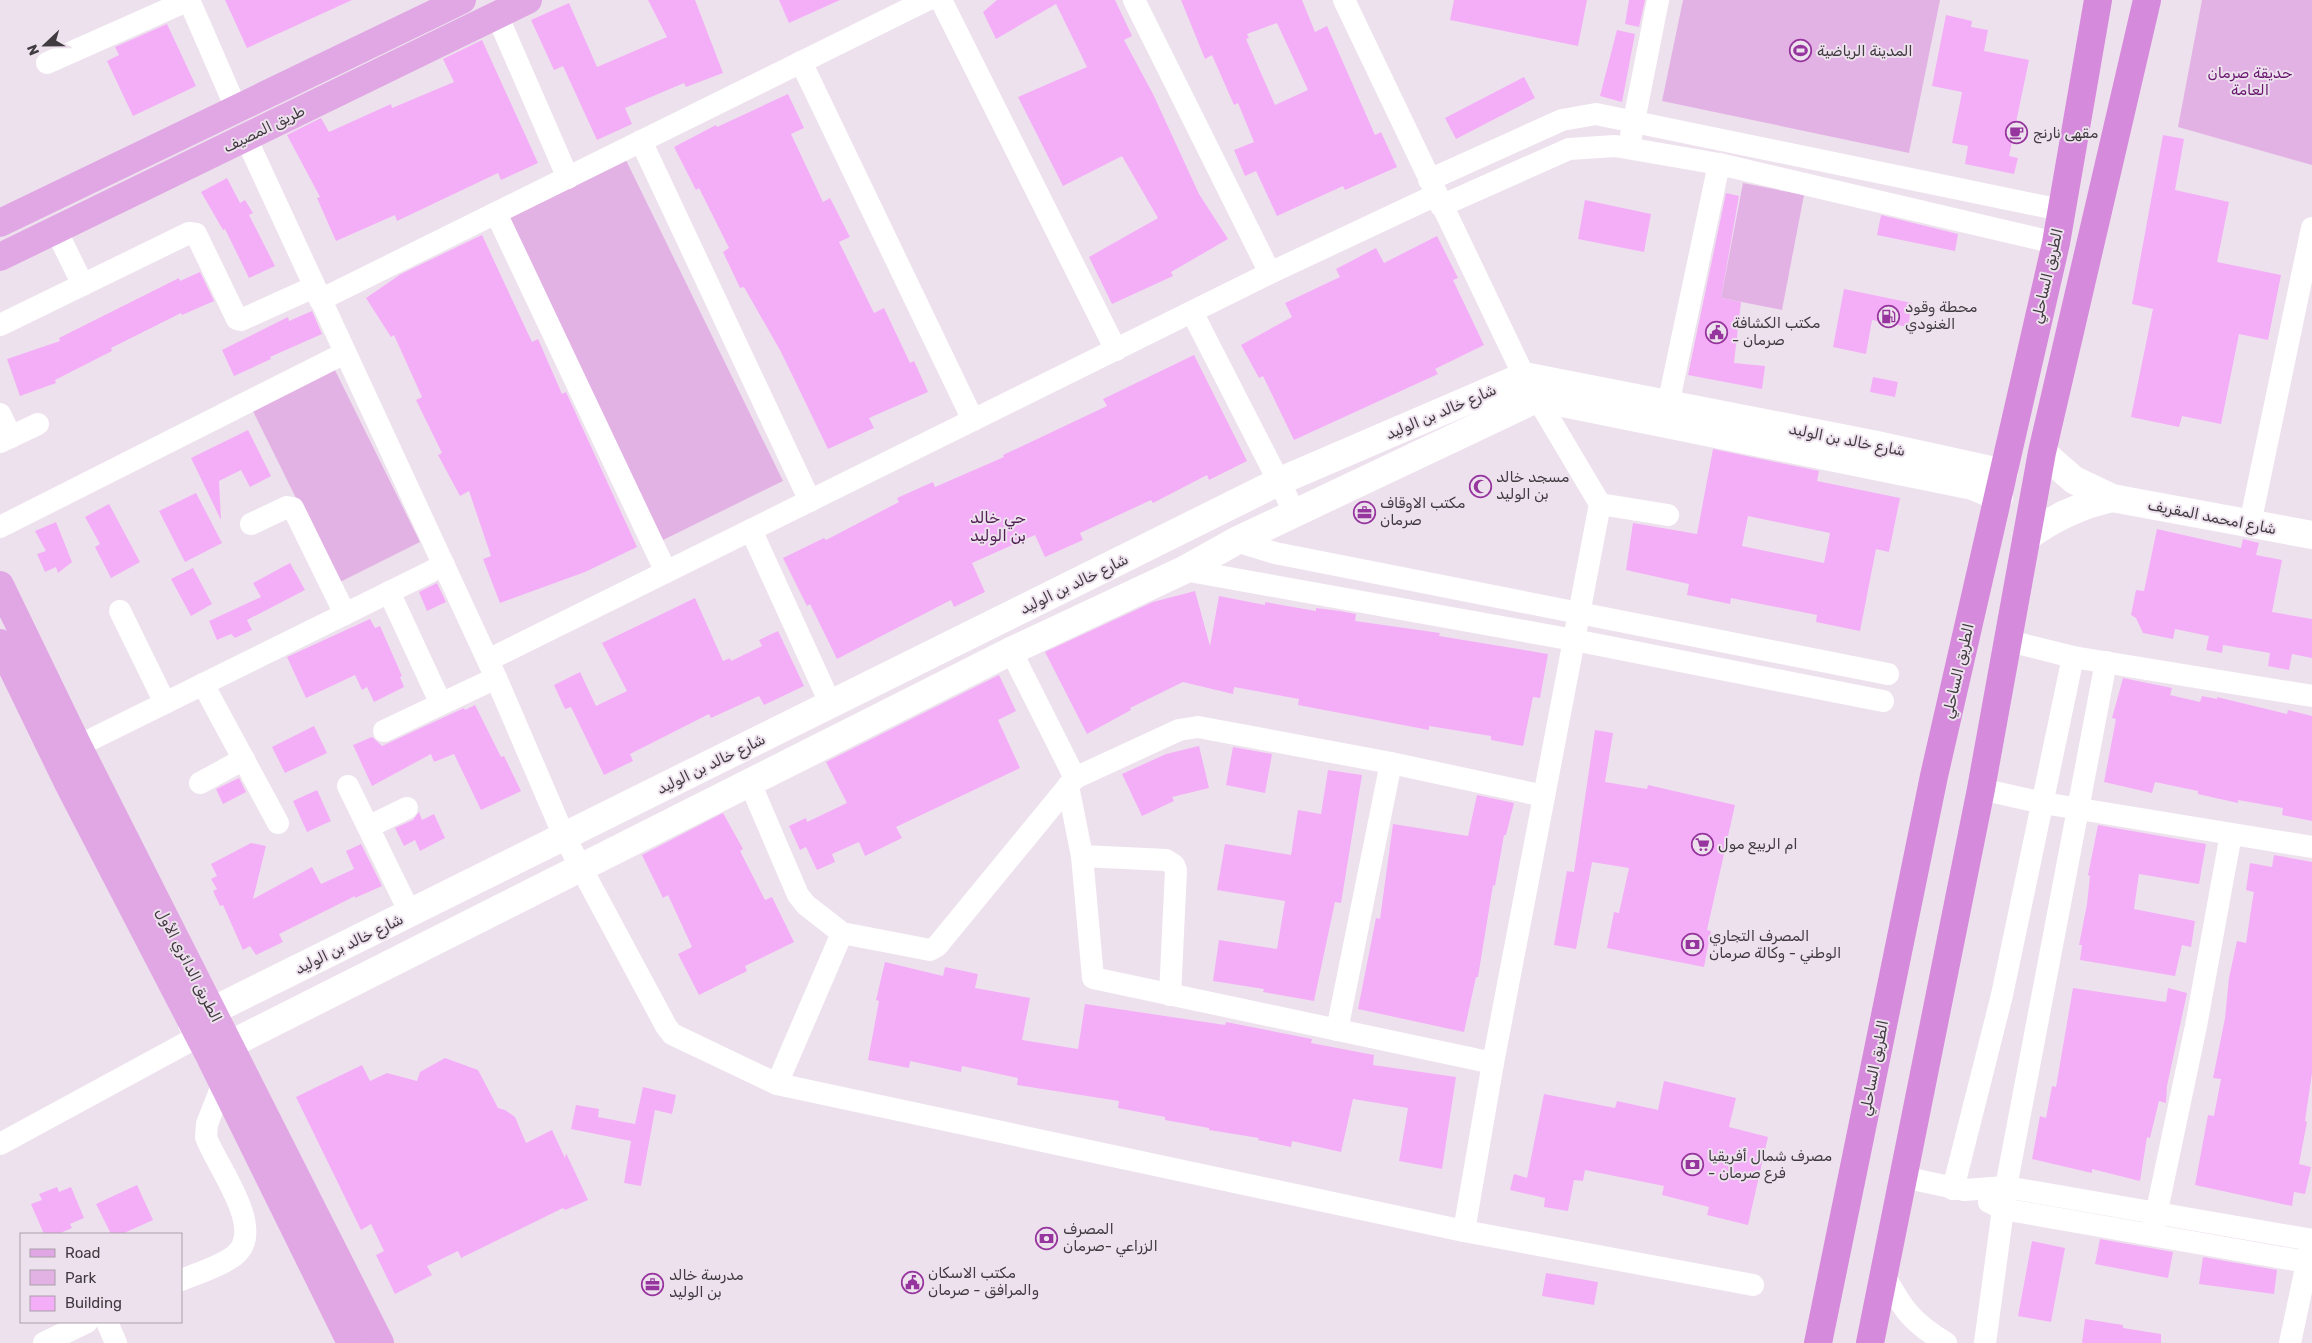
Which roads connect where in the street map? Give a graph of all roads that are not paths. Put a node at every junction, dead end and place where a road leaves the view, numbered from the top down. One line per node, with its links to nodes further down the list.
1 (189, 0): 13 (street); 14 (street)
2 (462, 0): 14 (main road, طريق المصيف)
3 (528, 0): 11 (main road, طريق المصيف)
4 (927, 0): 12 (street)
5 (941, 0): 34 (street)
6 (1134, 0): 29 (street)
7 (1344, 0): 21 (street)
8 (1658, 0): 15 (street)
9 (2098, 0): 22 (highway, الطريق الساحلي)
10 (2147, 0): 42 (highway)
11 (497, 15): 16 (main road, طريق المصيف); 20 (street)
12 (801, 62): 17 (street); 39 (street)
13 (47, 63)
14 (236, 108): 24 (main road, طريق المصيف)
15 (1634, 121): 18 (street); 21 (street); 22 (street)
16 (246, 138): 26 (main road, طريق المصيف); 31 (street)
17 (641, 141): 20 (street); 47 (street)
18 (1628, 149): 19 (street); 21 (street)
19 (1719, 164): 27 (street); 37 (street)
20 (568, 178): 23 (street)
21 (1435, 194): 29 (street); 36 (street)
22 (2062, 210): 27 (highway, الطريق الساحلي)
23 (496, 213): 31 (street); 61 (street)
24 (0, 223)
25 (2312, 228): 52 (street)
26 (56, 230): 28 (main road, طريق المصيف); 30 (street)
27 (2056, 243): 45 (highway, الطريق الساحلي)
28 (0, 257)
29 (1270, 273): 32 (street)
30 (83, 285): 31 (street); 33 (street)
31 (317, 293): 35 (street)
32 (1192, 312): 34 (street); 44 (street)
33 (0, 325)
34 (1116, 350): 39 (street)
35 (345, 353): 53 (street); 59 (street)
36 (1531, 387): 37 (street, شارع خالد بن الوليد); 43 (street, شارع خالد بن الوليد); 44 (street, شارع خالد بن الوليد); 48 (street); 49 (street, شارع خالد بن الوليد)
37 (1668, 405): 43 (street, شارع خالد بن الوليد)
38 (0, 414): 41 (street)
39 (974, 420): 47 (street)
40 (38, 424): 41 (street)
41 (5, 440)
42 (2042, 452): 46 (street, شارع امحمد المقريف); 56 (highway)
43 (1869, 455): 45 (street, شارع خالد بن الوليد)
44 (1280, 481): 49 (street); 81 (street, شارع خالد بن الوليد)
45 (2002, 485): 128 (highway, الطريق الساحلي)
46 (2112, 498): 52 (street, شارع امحمد المقريف); 56 (street, شارع امحمد المقريف)
47 (810, 500): 54 (street)
48 (1600, 504): 50 (street); 66 (street)
49 (1295, 513): 57 (street, شارع خالد بن الوليد)
50 (1668, 515)
51 (251, 524): 67 (street)
52 (2250, 524): 55 (street, شارع امحمد المقريف)
53 (0, 527)
54 (751, 530): 61 (street); 81 (street)
55 (2312, 535)
56 (2026, 537): 69 (highway)
57 (1236, 541): 58 (street); 60 (street, شارع خالد بن الوليد)
58 (1275, 553): 63 (street); 66 (street)
59 (444, 565): 64 (street); 74 (street)
60 (1184, 570): 63 (street); 71 (street, شارع خالد بن الوليد)
61 (666, 572): 74 (street)
62 (0, 584): 83 (main road, الطريق الدائري الأول)
63 (1269, 584): 68 (street)
64 (389, 592): 67 (street); 80 (street)
65 (120, 611): 79 (street)
66 (1579, 613): 68 (street); 75 (street)
67 (344, 614): 76 (street)
68 (1574, 640): 78 (street); 91 (street)
69 (2009, 640): 72 (street); 90 (highway)
70 (0, 644): 106 (main road, الطريق الدائري الأول)
71 (1011, 652): 86 (street); 88 (street, شارع خالد بن الوليد)
72 (2073, 657): 73 (street); 92 (street)
73 (2106, 662): 77 (street); 94 (street)
74 (492, 669): 80 (street); 98 (street)
75 (1888, 674)
76 (203, 684): 79 (street); 84 (street)
77 (2312, 696)
78 (1883, 702)
79 (165, 703): 83 (street)
80 (441, 704): 82 (street)
81 (831, 705): 98 (street, شارع خالد بن الوليد)
82 (384, 731)
83 (78, 746): 106 (main road, الطريق الدائري الأول)
84 (244, 759): 87 (street); 95 (street)
85 (1391, 763): 86 (street); 91 (street); 105 (street)
86 (1072, 782): 100 (street); 103 (street)
87 (200, 783)
88 (750, 783): 101 (street, شارع خالد بن الوليد); 103 (street)
89 (348, 786): 96 (street)
90 (1981, 789): 92 (street); 111 (highway)
91 (1544, 796): 107 (street)
92 (2043, 803): 94 (street); 113 (street)
93 (407, 808): 96 (street)
94 (2078, 808): 97 (street); 112 (street)
95 (278, 823)
96 (368, 827): 102 (street)
97 (2231, 834): 99 (street); 115 (street)
98 (564, 836): 101 (street); 102 (street, شارع خالد بن الوليد)
99 (2312, 847)
100 (1082, 856): 104 (street); 104 (street)
101 (582, 868): 106 (street, شارع خالد بن الوليد); 109 (street)
102 (410, 913): 106 (street, شارع خالد بن الوليد)
103 (842, 933): 109 (street)
104 (1170, 994): 105 (street)
105 (1337, 1030): 107 (street)
106 (208, 1034): 108 (main road, الطريق الدائري الأول); 110 (street); 127 (main road, الطريق الدائري الأول)
107 (1493, 1063): 116 (street)
108 (223, 1083): 120 (street); 126 (main road, الطريق الدائري الأول)
109 (777, 1084): 116 (street)
110 (0, 1144)
111 (1903, 1178): 113 (street); 119 (highway)
112 (2006, 1187): 113 (street); 114 (street); 115 (street)
113 (1959, 1189): 114 (street)
114 (2003, 1209): 115 (street); 131 (street)
115 (2154, 1223): 117 (street); 118 (street)
116 (1464, 1231): 121 (street)
117 (2312, 1239): 118 (street)
118 (2310, 1263): 132 (street)
119 (1883, 1273): 129 (highway); 130 (street)
120 (182, 1280)
121 (1753, 1285)
122 (85, 1323): 124 (street)
123 (107, 1323): 125 (street)
124 (44, 1343)
125 (116, 1343)
126 (352, 1343)
127 (380, 1343)
128 (1818, 1343)
129 (1870, 1343)
130 (1946, 1343)
131 (1985, 1343)
132 (2290, 1343)

